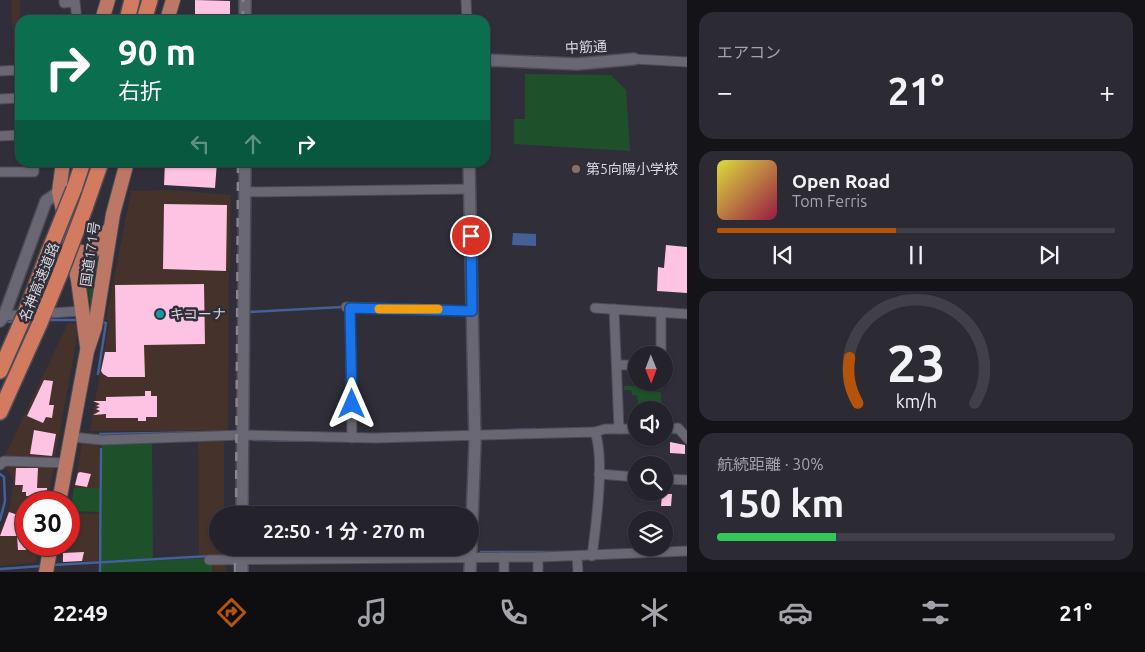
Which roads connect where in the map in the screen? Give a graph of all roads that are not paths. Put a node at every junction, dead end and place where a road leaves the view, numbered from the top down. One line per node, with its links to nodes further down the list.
1 (64, 0): 8 (street)
2 (108, 0): 9 (highway)
3 (132, 0): 10 (highway)
4 (150, 0): 11 (highway)
5 (173, 0): 12 (highway)
6 (245, 0): 13 (street)
7 (466, 0): 14 (street)
8 (76, 15)
9 (104, 15)
10 (128, 15)
11 (146, 15)
12 (168, 15)
13 (245, 15)
14 (467, 15)
15 (634, 59): 16 (street, 中筋通); 17 (street, 中筋通)
16 (490, 60)
17 (687, 62)
18 (15, 70): 19 (street)
19 (0, 71)
20 (15, 98): 21 (street)
21 (0, 99)
22 (0, 136): 23 (street)
23 (15, 136)
24 (34, 167): 31 (street)
25 (64, 167): 33 (highway, 国道171号)
26 (80, 167): 33 (highway, 名神高速道路)
27 (99, 167): 48 (highway, 名神高速道路, bridge)
28 (126, 167): 35 (highway, 国道171号)
29 (244, 167): 34 (street)
30 (469, 167): 32 (street)
31 (0, 172)
32 (470, 189): 34 (street); 39 (street)
33 (67, 191): 36 (highway, 国道171号); 42 (street); 47 (highway, 名神高速道路, bridge)
34 (245, 192): 56 (street)
35 (111, 226): 36 (highway); 43 (highway, 国道171号)
36 (71, 248): 43 (highway, 国道171号)
37 (595, 308): 38 (street)
38 (614, 309): 40 (street); 45 (street)
39 (472, 311): 54 (street); 57 (street)
40 (660, 312): 41 (street); 44 (street)
41 (687, 314)
42 (1, 318): 43 (street)
43 (89, 320): 55 (highway, 国道171号)
44 (661, 346)
45 (618, 365): 46 (street); 50 (street)
46 (628, 365)
47 (0, 371)
48 (0, 412)
49 (673, 428): 53 (street)
50 (620, 429): 51 (street); 52 (street)
51 (628, 429)
52 (598, 431): 54 (street); 60 (street)
53 (684, 435)
54 (475, 436): 57 (street); 69 (street)
55 (72, 437): 56 (street); 58 (highway, 国道171号)
56 (243, 438): 57 (street); 65 (street)
57 (352, 438)
58 (67, 463): 59 (street); 64 (highway, 国道171号)
59 (0, 465)
60 (599, 474): 61 (street); 68 (street)
61 (628, 476)
62 (673, 479): 63 (street)
63 (687, 480)
64 (61, 491)
65 (242, 506)
66 (687, 551): 68 (street)
67 (242, 556): 74 (street)
68 (592, 556): 71 (street)
69 (470, 557): 70 (street); 74 (street); 76 (street)
70 (504, 557): 72 (street); 77 (street)
71 (577, 557): 72 (street); 79 (street)
72 (538, 558): 78 (street)
73 (209, 560): 74 (street)
74 (242, 560): 75 (street)
75 (242, 572)
76 (470, 572)
77 (504, 572)
78 (538, 572)
79 (578, 572)

